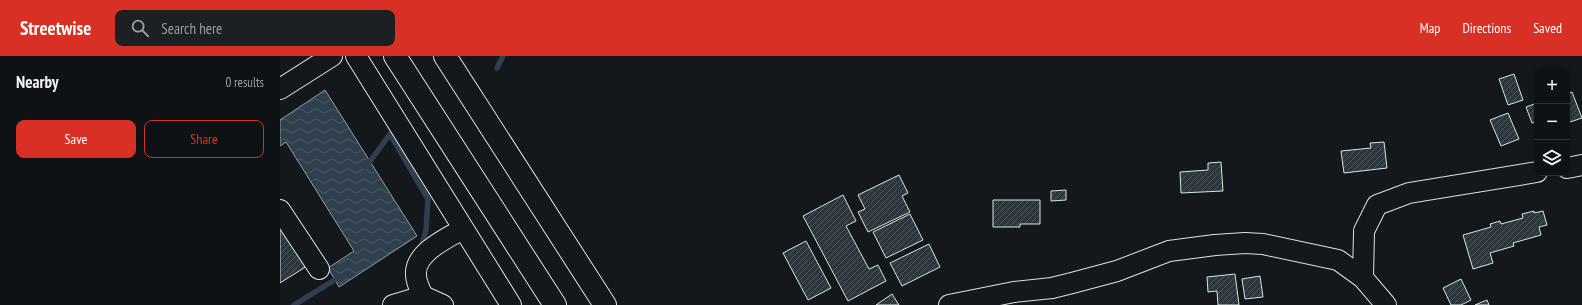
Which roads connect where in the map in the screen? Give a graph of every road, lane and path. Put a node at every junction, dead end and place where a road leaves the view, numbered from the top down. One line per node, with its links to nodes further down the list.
1 (332, 56): 5 (street)
2 (356, 56): 10 (street)
3 (395, 56): 17 (highway)
4 (445, 56): 18 (highway)
5 (280, 89)
6 (1582, 165): 7 (street)
7 (1570, 167)
8 (1534, 172): 12 (street)
9 (280, 210): 11 (street)
10 (463, 229): 13 (street); 14 (street)
11 (319, 269)
12 (1362, 278): 19 (street); 20 (street)
13 (423, 296): 15 (street); 16 (street)
14 (501, 302)
15 (393, 305)
16 (443, 305)
17 (554, 305)
18 (605, 305)
19 (949, 305)
20 (1386, 305)

